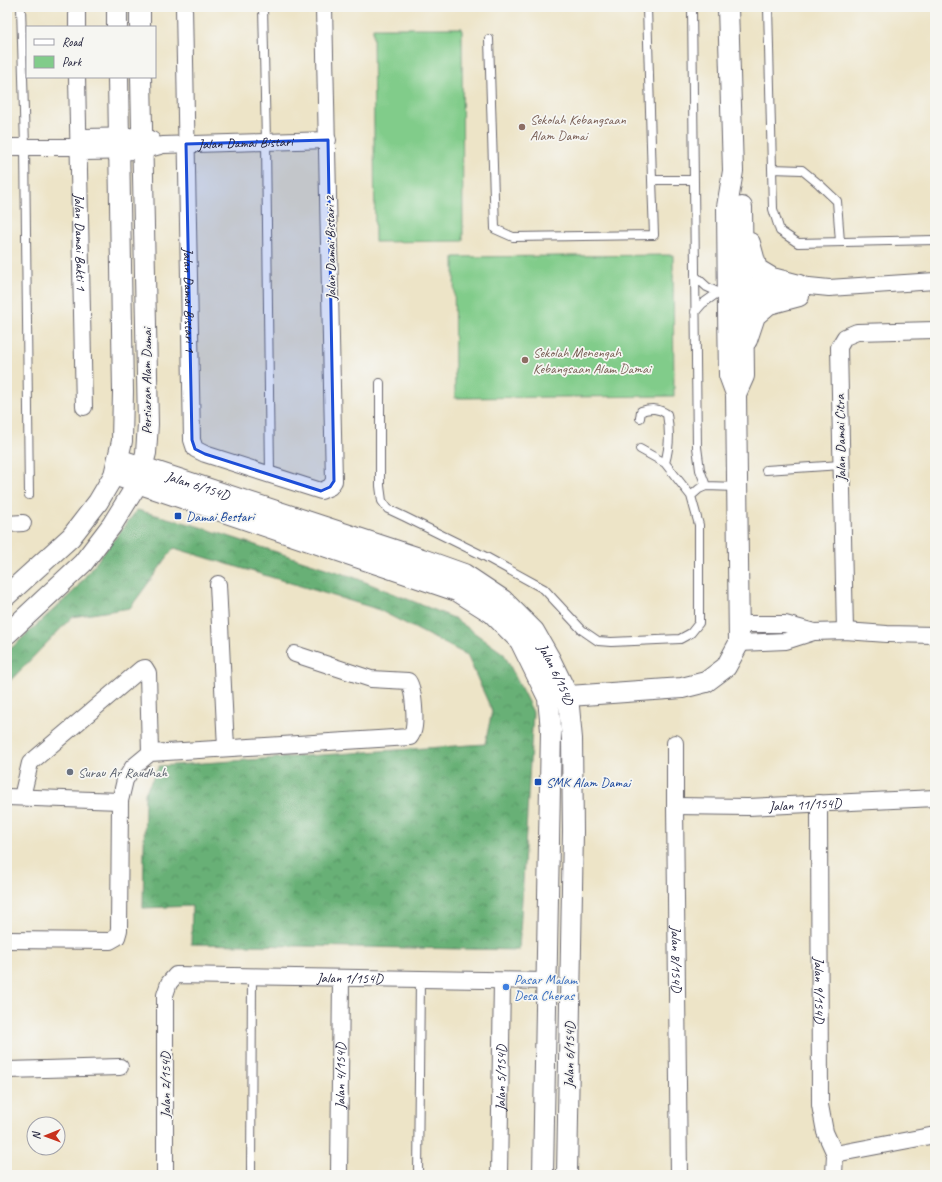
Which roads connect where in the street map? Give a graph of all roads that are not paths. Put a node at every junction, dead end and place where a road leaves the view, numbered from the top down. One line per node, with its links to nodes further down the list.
1 (21, 7): 26 (lane)
2 (77, 7): 12 (street)
3 (117, 7): 13 (street)
4 (140, 7): 14 (street)
5 (184, 7): 23 (street, Jalan Damai Bistari 1)
6 (263, 7): 20 (lane)
7 (324, 7): 19 (street, Jalan Damai Bistari 2)
8 (647, 7): 29 (lane)
9 (692, 7): 30 (lane)
10 (728, 7): 28 (street)
11 (768, 7): 27 (lane)
12 (77, 26)
13 (117, 26)
14 (140, 26)
15 (489, 39): 29 (lane)
16 (77, 78): 24 (street, Jalan Damai Bakti 1)
17 (118, 78): 21 (street, Persiaran Alam Damai)
18 (141, 78): 22 (street, Persiaran Alam Damai)
19 (328, 140): 20 (street, Jalan Damai Bistari); 53 (street, Jalan Damai Bistari 2)
20 (266, 142): 23 (street, Jalan Damai Bistari); 50 (lane)
21 (119, 144): 22 (street, Jalan Damai Bistari); 24 (street, Jalan Damai Bistari); 48 (street, Persiaran Alam Damai)
22 (142, 144): 23 (street, Jalan Damai Bistari); 51 (street, Persiaran Alam Damai)
23 (186, 144): 50 (street, Jalan Damai Bistari 1)
24 (78, 146): 26 (street); 43 (street, Jalan Damai Bakti 1)
25 (7, 147): 26 (street)
26 (25, 147): 55 (lane)
27 (772, 169): 33 (lane); 33 (lane)
28 (733, 171): 31 (street); 37 (street)
29 (652, 180): 30 (lane)
30 (694, 180): 34 (lane)
31 (742, 207): 36 (street); 37 (street)
32 (935, 240): 33 (lane)
33 (840, 242)
34 (695, 276): 37 (lane); 38 (lane)
35 (935, 281): 36 (street)
36 (799, 290): 37 (street); 40 (street)
37 (732, 292): 38 (lane); 40 (street); 42 (street)
38 (696, 312): 52 (lane)
39 (935, 330): 47 (street, Jalan Damai Citra)
40 (743, 351): 42 (street)
41 (380, 383): 56 (lane)
42 (736, 394): 54 (street)
43 (84, 407)
44 (640, 418): 46 (lane)
45 (640, 449): 46 (lane)
46 (665, 463): 56 (lane)
47 (841, 465): 49 (lane); 61 (street, Jalan Damai Citra)
48 (116, 467): 51 (street, Jalan 6/154D); 60 (street, Persiaran Alam Damai)
49 (766, 470)
50 (270, 474): 53 (street, Jalan Damai Bistari 1)
51 (144, 476): 63 (street, Persiaran Alam Damai); 66 (street, Jalan 6/154D); 68 (street, Jalan 6/154D)
52 (706, 486): 54 (lane); 56 (lane)
53 (330, 487)
54 (737, 487): 62 (street)
55 (29, 495)
56 (691, 496)
57 (23, 523): 58 (street)
58 (7, 524)
59 (218, 584): 71 (street)
60 (7, 595)
61 (845, 631): 62 (street); 64 (street)
62 (739, 633): 67 (street)
63 (7, 634)
64 (935, 635)
65 (295, 654): 71 (street)
66 (558, 675): 67 (street); 68 (street, Jalan 6/154D)
67 (591, 694): 68 (street); 69 (street)
68 (558, 697): 69 (street, Jalan 6/154D); 83 (street, Jalan 6/154D)
69 (572, 740): 84 (street, Jalan 6/154D)
70 (675, 743): 77 (street, Jalan 8/154D)
71 (226, 748): 72 (street)
72 (150, 753): 73 (street); 75 (street)
73 (14, 797): 75 (street)
74 (935, 798): 76 (street, Jalan 11/154D)
75 (120, 801): 78 (street)
76 (819, 803): 77 (street, Jalan 11/154D); 89 (street, Jalan 9/154D)
77 (675, 806): 97 (street, Jalan 8/154D)
78 (7, 940)
79 (252, 976): 80 (street, Jalan 1/154D); 85 (street, Jalan 1/154D); 91 (lane)
80 (341, 978): 81 (street, Jalan 1/154D); 92 (street, Jalan 4/154D)
81 (420, 979): 82 (street, Jalan 1/154D); 93 (lane)
82 (502, 981): 83 (street, Jalan 1/154D); 94 (street, Jalan 5/154D)
83 (546, 981): 84 (street); 95 (street, Jalan 6/154D)
84 (570, 982): 96 (street, Jalan 6/154D)
85 (165, 995): 90 (street, Jalan 2/154D)
86 (120, 1067): 87 (street)
87 (7, 1070)
88 (935, 1135): 89 (street)
89 (835, 1154): 98 (street, Jalan 9/154D)
90 (165, 1175)
91 (251, 1175)
92 (338, 1175)
93 (418, 1175)
94 (498, 1175)
95 (543, 1175)
96 (567, 1175)
97 (679, 1175)
98 (834, 1175)

